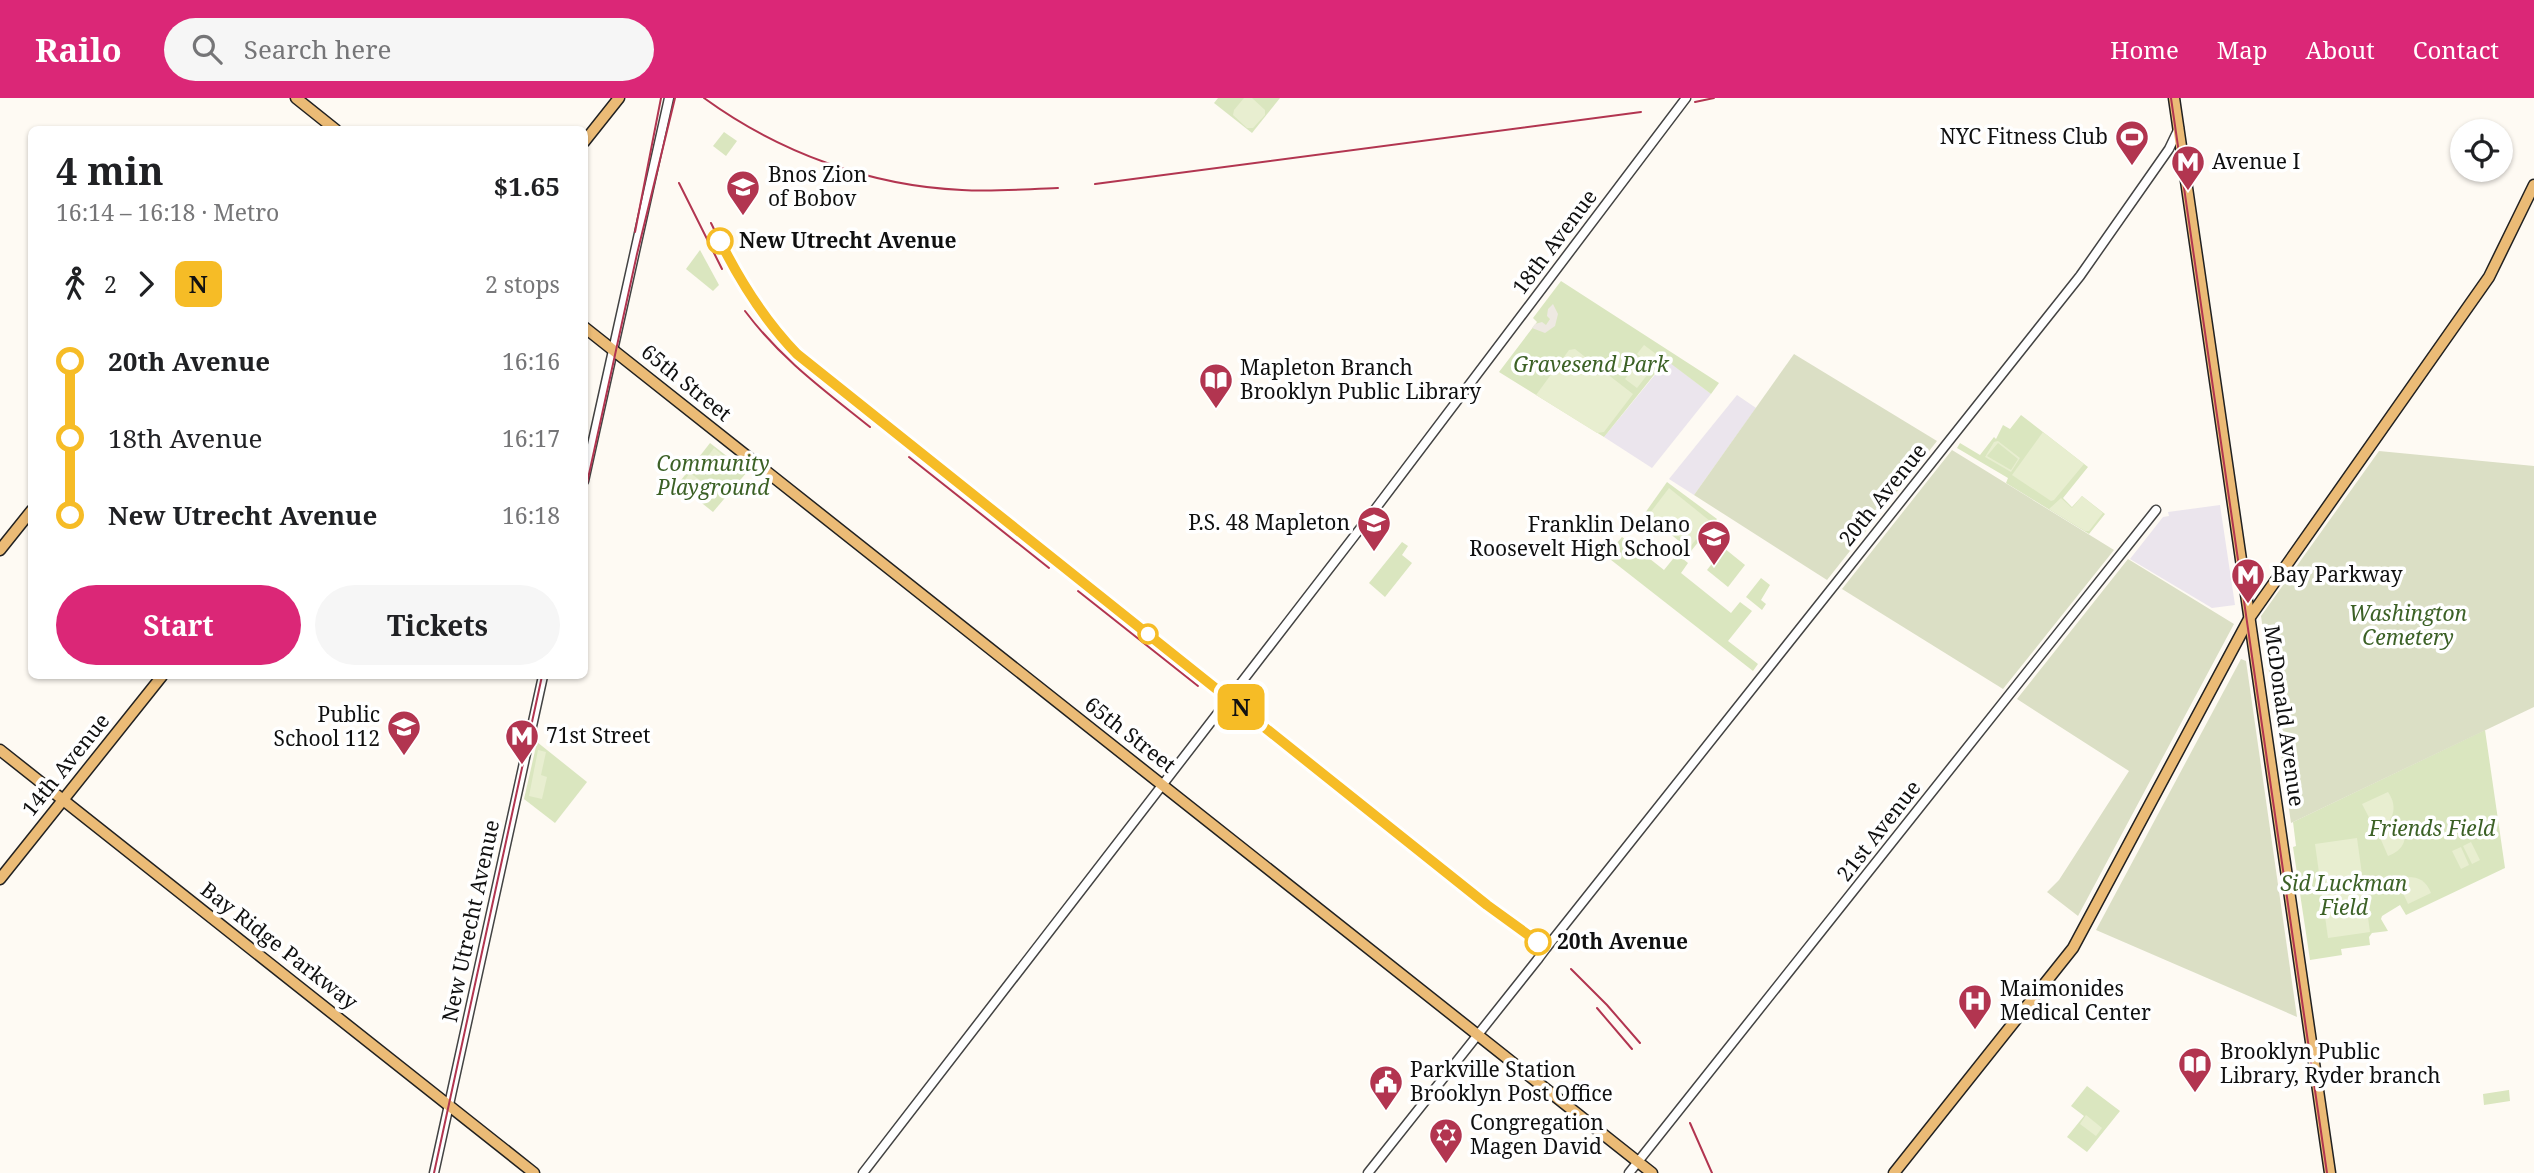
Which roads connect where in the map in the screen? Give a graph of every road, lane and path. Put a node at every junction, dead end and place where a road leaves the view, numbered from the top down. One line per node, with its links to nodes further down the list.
1 (296, 98): 6 (main road)
2 (619, 98): 8 (main road)
3 (669, 98): 11 (street)
4 (1686, 98): 20 (street, 18th Avenue)
5 (2174, 98): 7 (main road, McDonald Avenue)
6 (330, 126)
7 (2179, 128): 16 (main road, McDonald Avenue); 23 (street, 20th Avenue, bridge)
8 (588, 137)
9 (2534, 185): 16 (main road)
10 (588, 330): 11 (main road, 65th Street)
11 (612, 349): 12 (street); 20 (main road, 65th Street)
12 (588, 462)
13 (2156, 510): 25 (street, 21st Avenue)
14 (28, 515): 15 (main road)
15 (0, 550)
16 (2250, 617): 32 (main road); 33 (main road, McDonald Avenue)
17 (160, 679): 21 (main road, 14th Avenue)
18 (542, 679): 24 (street, New Utrecht Avenue)
19 (0, 750): 21 (main road, Bay Ridge Parkway)
20 (1162, 785): 23 (main road, 65th Street); 28 (street, 18th Avenue)
21 (63, 800): 22 (main road, 14th Avenue); 24 (main road, Bay Ridge Parkway)
22 (0, 879)
23 (1478, 1035): 25 (main road, 65th Street); 29 (street, 20th Avenue)
24 (449, 1106): 26 (street, New Utrecht Avenue); 27 (main road, Bay Ridge Parkway)
25 (1638, 1162): 30 (street, 21st Avenue); 31 (main road, 65th Street)
26 (434, 1173)
27 (534, 1173)
28 (863, 1173)
29 (1368, 1173)
30 (1629, 1173)
31 (1652, 1173)
32 (1894, 1173)
33 (2330, 1173)

